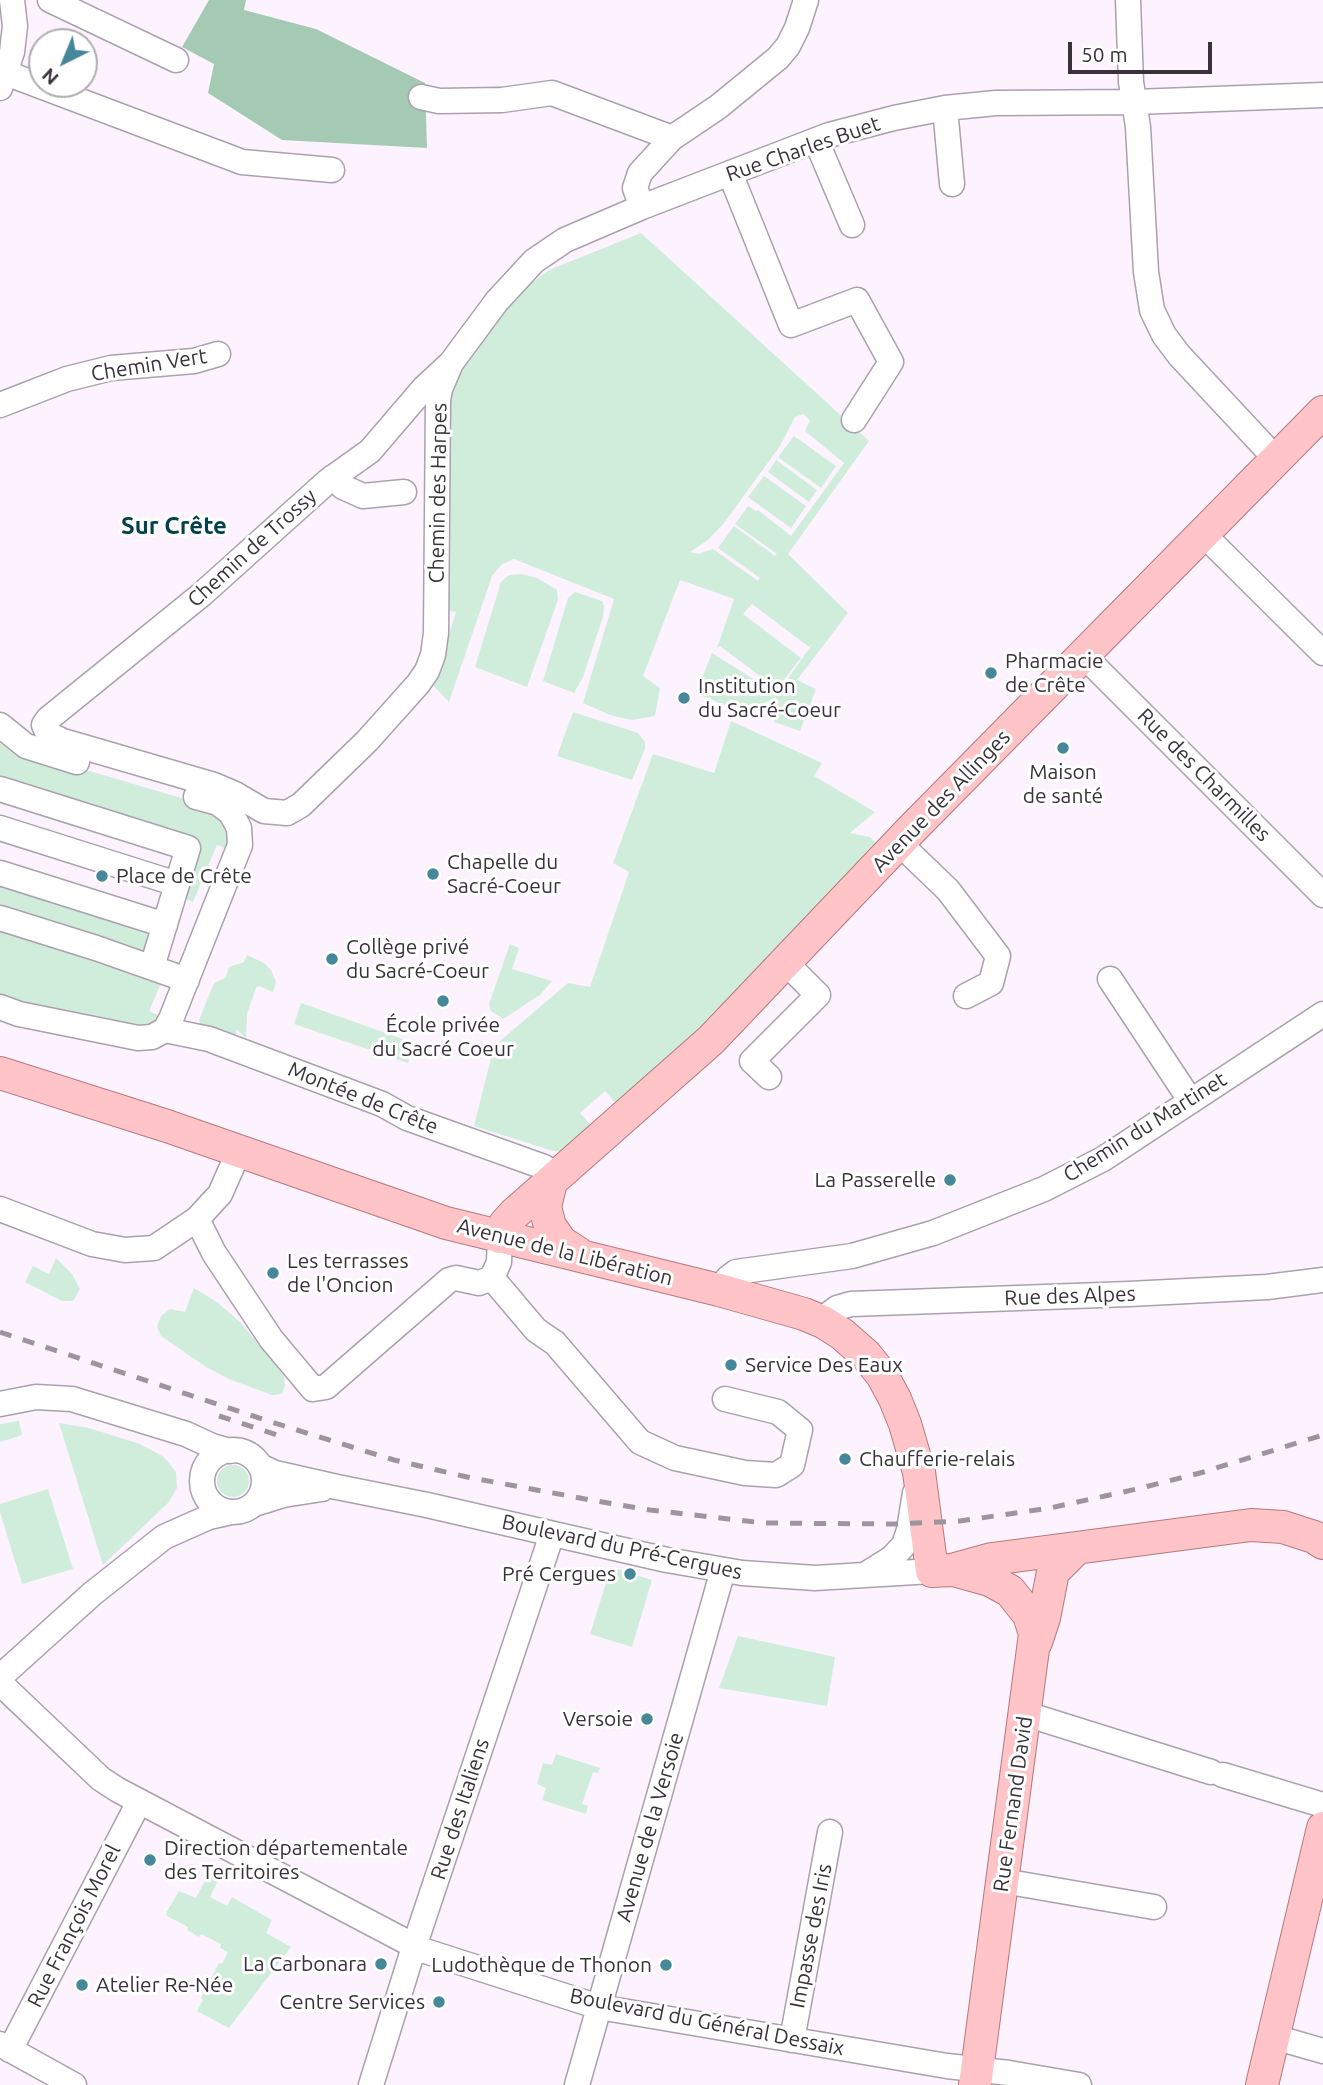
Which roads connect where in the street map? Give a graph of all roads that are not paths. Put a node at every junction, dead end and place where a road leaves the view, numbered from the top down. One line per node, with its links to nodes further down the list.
1 (50, 0): 5 (street)
2 (806, 0): 11 (street)
3 (1128, 0): 9 (street)
4 (15, 1): 6 (street)
5 (176, 60)
6 (3, 80): 13 (street)
7 (1323, 96): 9 (street, Rue Charles Buet)
8 (421, 97): 11 (street)
9 (1135, 102): 10 (street, Rue Charles Buet); 23 (street)
10 (945, 108): 12 (street, Rue Charles Buet); 15 (street)
11 (672, 138): 16 (street)
12 (816, 140): 14 (street, Rue Charles Buet); 17 (street)
13 (332, 170)
14 (730, 173): 16 (street, Rue Charles Buet); 22 (street)
15 (952, 184)
16 (642, 207): 19 (street, Chemin des Harpes)
17 (852, 225)
18 (218, 354): 20 (street, Chemin Vert)
19 (450, 363): 24 (street, Chemin de Trossy); 30 (street, Chemin des Harpes)
20 (0, 405)
21 (1323, 412): 23 (main road, Avenue des Allinges)
22 (854, 420)
23 (1276, 459): 26 (main road, Avenue des Allinges)
24 (333, 477): 25 (street); 30 (street, Chemin de Trossy)
25 (404, 492)
26 (1203, 534): 27 (street); 28 (main road, Avenue des Allinges)
27 (1323, 653)
28 (1084, 656): 33 (main road, Avenue des Allinges); 36 (street, Rue des Charmilles)
29 (0, 725): 42 (street)
30 (44, 725)
31 (0, 789): 35 (street)
32 (0, 828): 35 (street)
33 (899, 842): 39 (main road, Avenue des Allinges); 43 (street)
34 (0, 873): 38 (street)
35 (177, 884): 38 (street)
36 (1323, 895)
37 (0, 918): 40 (street)
38 (165, 925): 40 (street)
39 (786, 963): 48 (street); 51 (main road, Avenue des Allinges)
40 (152, 967): 42 (street)
41 (1110, 979): 49 (street)
42 (187, 980): 46 (street)
43 (966, 996)
44 (0, 1007): 46 (street)
45 (1323, 1014): 49 (street, Chemin du Martinet)
46 (165, 1030): 51 (street, Montée de Crête)
47 (0, 1073): 50 (main road, Avenue de la Libération)
48 (769, 1077)
49 (1189, 1100): 58 (street, Chemin du Martinet)
50 (239, 1151): 53 (street); 54 (main road, Avenue de la Libération)
51 (554, 1179): 54 (main road, Avenue des Allinges); 55 (main road)
52 (0, 1209): 53 (street)
53 (197, 1219): 57 (street)
54 (500, 1237): 55 (main road, Avenue de la Libération); 57 (street, Avenue des Allinges)
55 (583, 1255): 58 (main road, Avenue de la Libération)
56 (1317, 1286): 59 (street, Rue des Alpes)
57 (484, 1287): 60 (street)
58 (719, 1290): 59 (main road, Avenue de la Libération)
59 (823, 1322): 65 (main road, Avenue de la Libération)
60 (725, 1399)
61 (1, 1400): 62 (street)
62 (159, 1427): 63 (street); 66 (street)
63 (230, 1451): 64 (street); 66 (street)
64 (260, 1466): 67 (street, Boulevard du Pré-Cergues); 68 (street)
65 (919, 1472): 73 (main road); 75 (main road, Avenue de la Libération); 76 (street)
66 (203, 1477): 68 (street); 70 (street)
67 (337, 1487): 68 (street, Boulevard du Pré-Cergues); 69 (street, Boulevard du Pré-Cergues)
68 (242, 1508): 70 (street, Boulevard du Pré-Cergues)
69 (552, 1534): 74 (street, Boulevard du Pré-Cergues); 88 (street, Rue des Italiens)
70 (164, 1537): 78 (street)
71 (1323, 1543): 72 (main road, Boulevard du Pré-Cergues)
72 (1077, 1548): 73 (main road, Boulevard du Pré-Cergues); 77 (main road)
73 (992, 1559): 75 (main road, Boulevard du Pré-Cergues)
74 (723, 1570): 76 (street, Boulevard du Pré-Cergues); 89 (street, Avenue de la Versoie)
75 (942, 1571): 76 (street, Boulevard du Pré-Cergues); 77 (main road, Rue Fernand David)
76 (861, 1576)
77 (1035, 1644): 80 (main road, Rue Fernand David)
78 (0, 1677)
79 (0, 1683): 81 (street, Boulevard du Général Dessaix)
80 (1026, 1714): 82 (street); 85 (main road, Rue Fernand David)
81 (139, 1802): 88 (street, Boulevard du Général Dessaix); 92 (street, Rue François Morel)
82 (1323, 1805)
83 (1323, 1828): 87 (main road)
84 (830, 1832): 91 (street, Impasse des Iris)
85 (1003, 1881): 86 (street); 94 (main road, Rue Fernand David)
86 (1154, 1907)
87 (1314, 1911): 90 (main road)
88 (414, 1947): 89 (street, Boulevard du Général Dessaix); 96 (street, Rue des Italiens)
89 (600, 2007): 91 (street, Boulevard du Général Dessaix); 97 (street, Avenue de la Versoie)
90 (1274, 2037): 93 (street); 99 (main road)
91 (792, 2040): 94 (street, Boulevard du Général Dessaix)
92 (5, 2047): 95 (street)
93 (1323, 2051)
94 (976, 2078): 98 (street, Boulevard du Général Dessaix)
95 (74, 2085)
96 (371, 2085)
97 (577, 2085)
98 (1079, 2085)
99 (1262, 2085)

